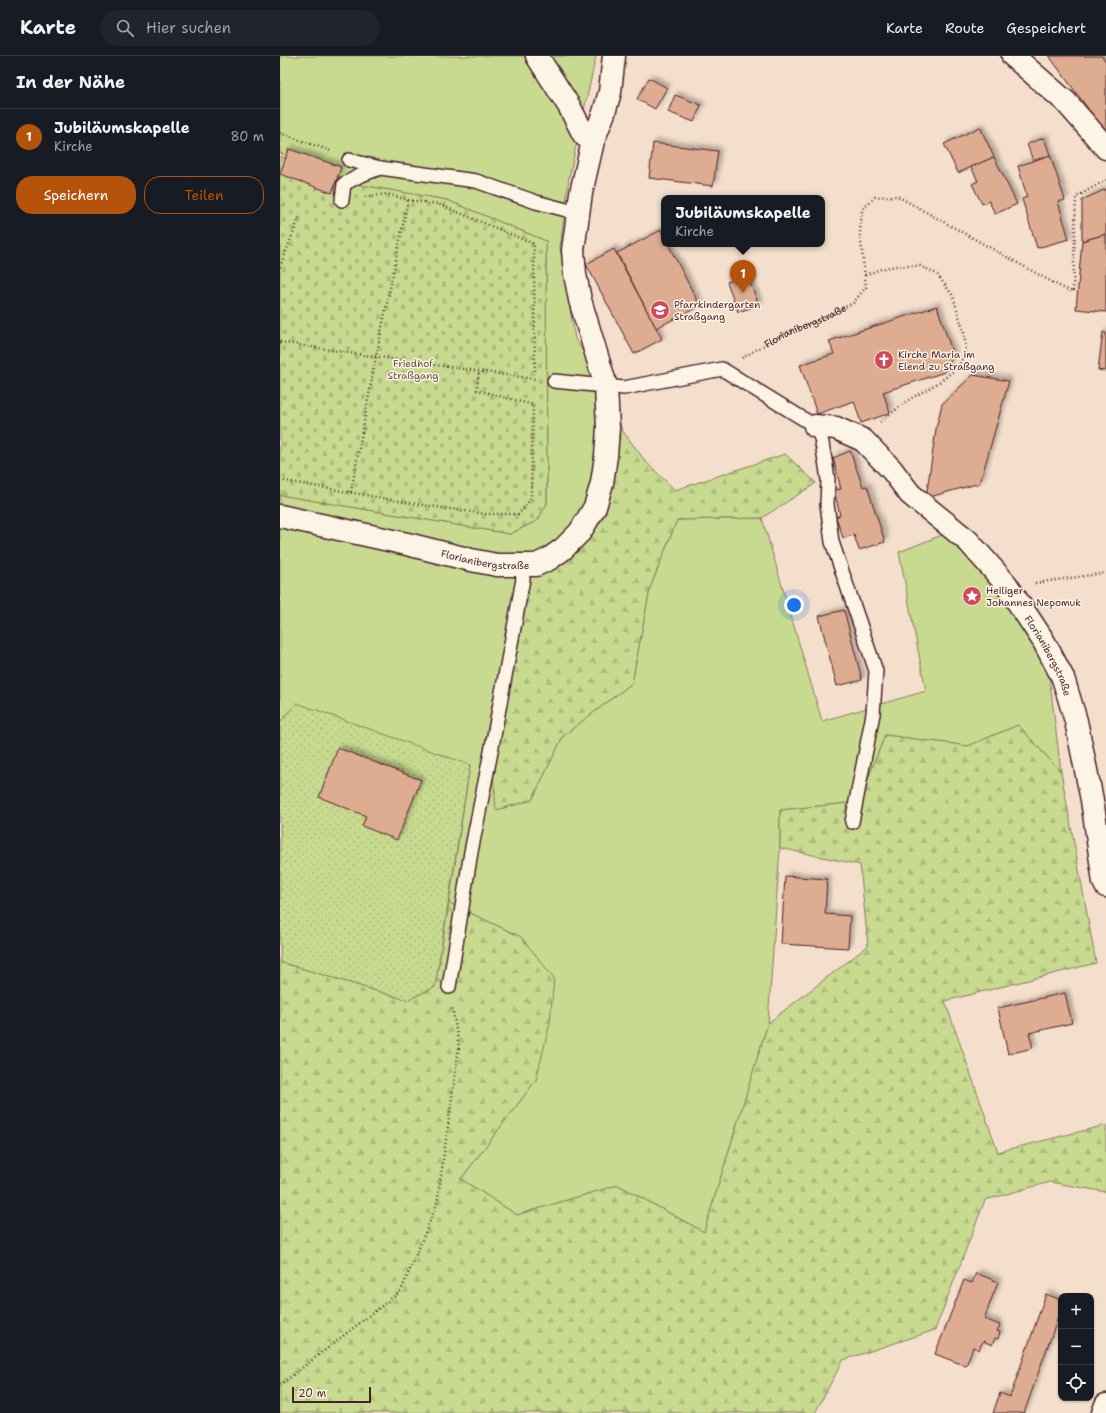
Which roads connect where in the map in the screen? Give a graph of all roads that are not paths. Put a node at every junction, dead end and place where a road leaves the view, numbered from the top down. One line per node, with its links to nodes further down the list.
1 (537, 56): 4 (street)
2 (614, 56): 4 (street, Florianibergstraße)
3 (1013, 56): 5 (street)
4 (593, 141): 9 (street, Florianibergstraße)
5 (1106, 148)
6 (349, 160): 7 (lane)
7 (380, 168): 8 (lane); 9 (lane)
8 (342, 200)
9 (578, 213): 11 (street, Florianibergstraße)
10 (554, 381): 11 (lane)
11 (606, 386): 12 (lane, Florianibergstraße); 14 (street, Florianibergstraße)
12 (815, 426): 15 (lane); 16 (street, Florianibergstraße)
13 (280, 516): 14 (street, Florianibergstraße)
14 (522, 565): 17 (lane)
15 (852, 822)
16 (1106, 886)
17 (449, 987)
18 (1106, 1405): 19 (street)
19 (1103, 1413)

